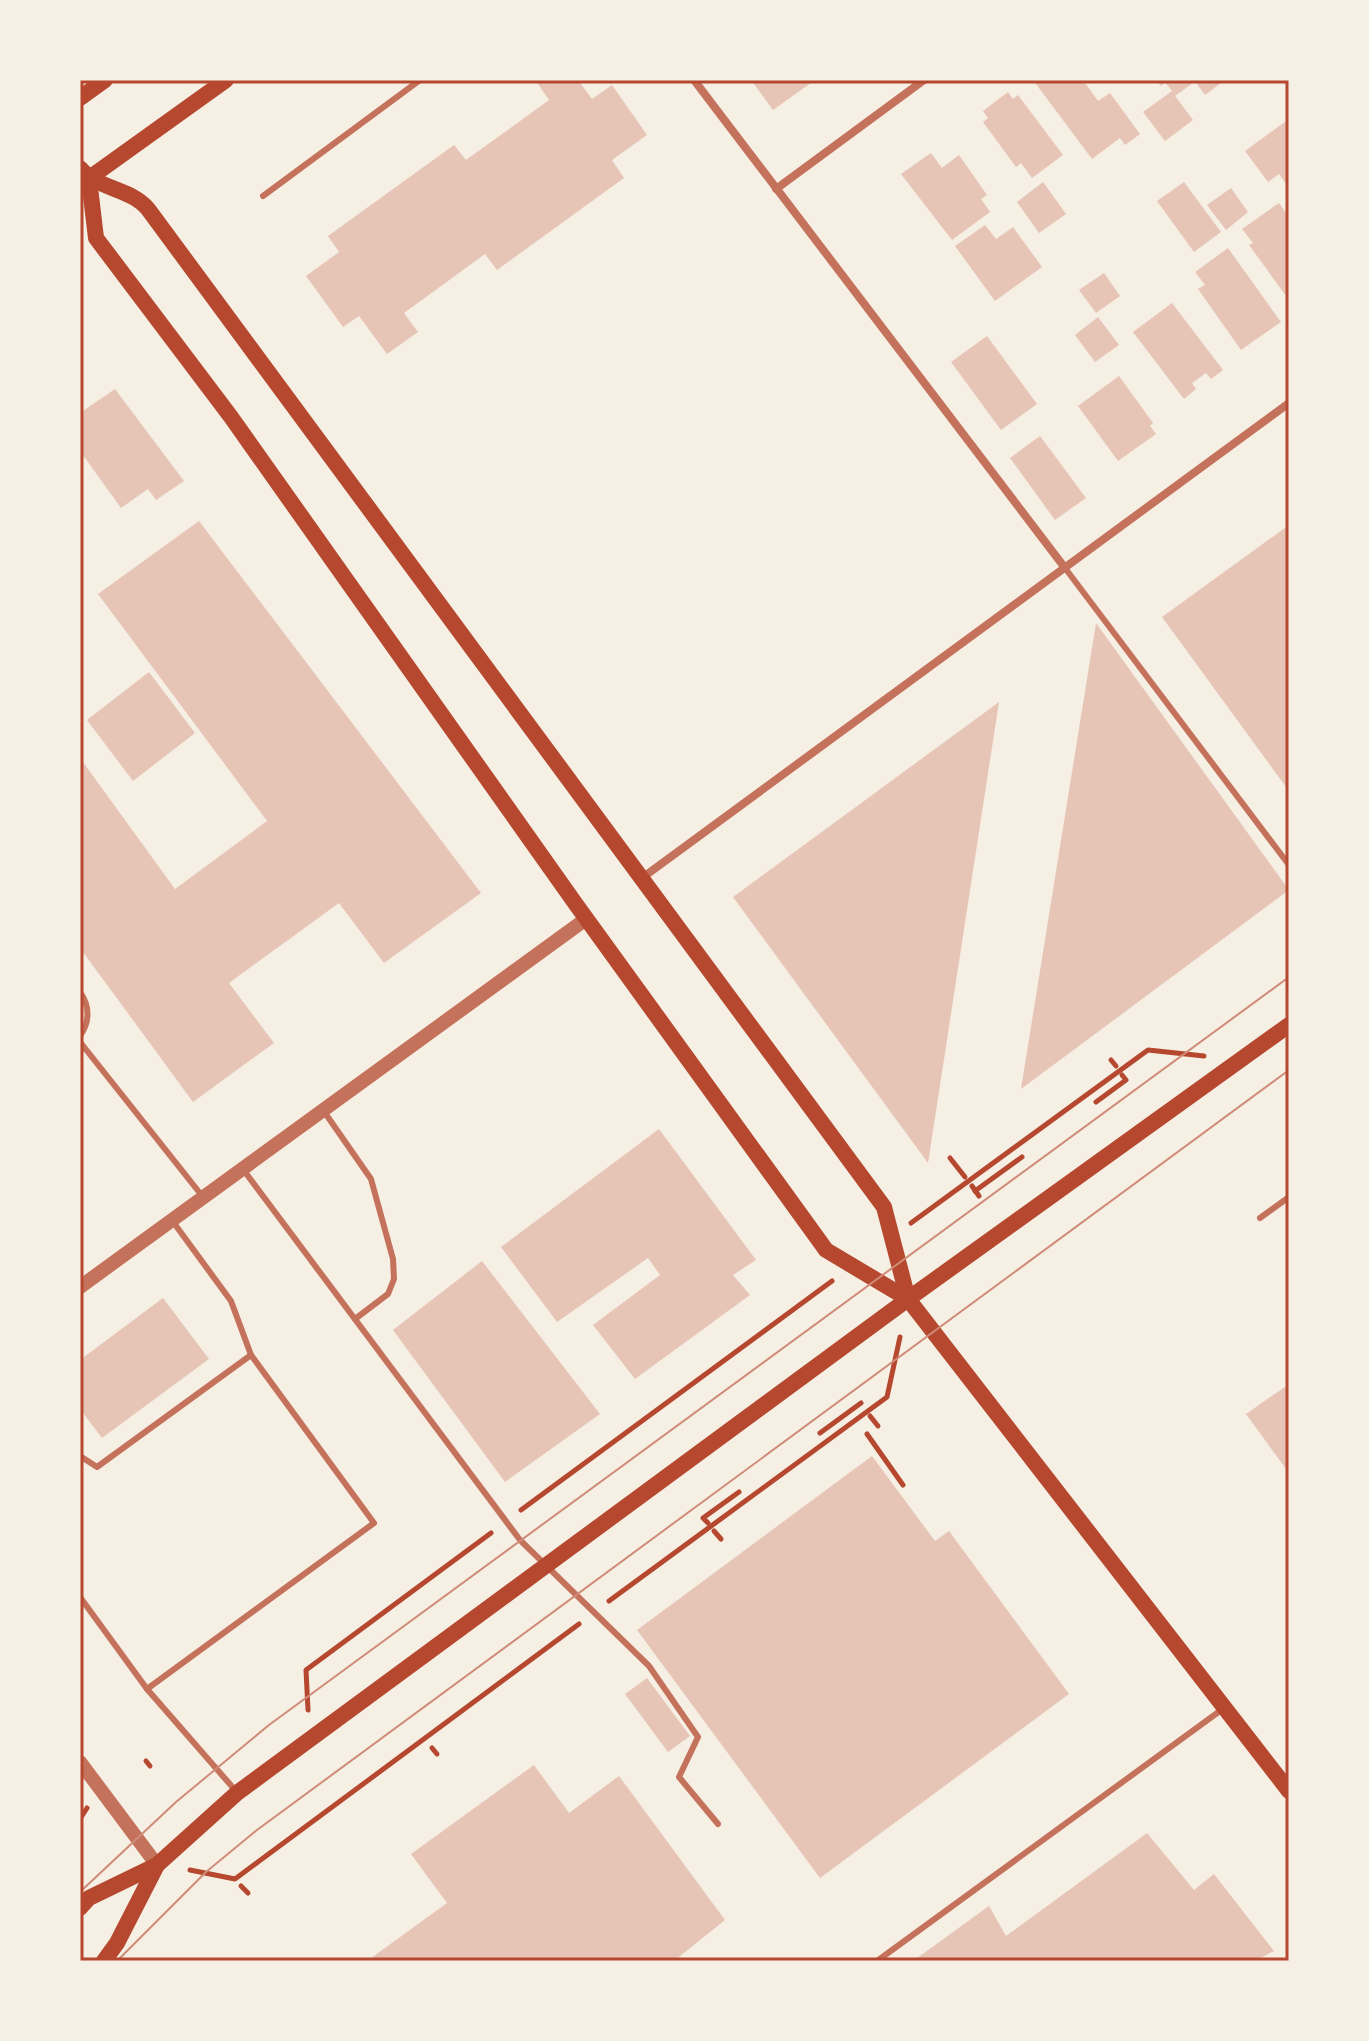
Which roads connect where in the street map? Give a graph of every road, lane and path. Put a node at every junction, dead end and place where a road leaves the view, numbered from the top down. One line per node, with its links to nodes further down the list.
1 (105, 80): 6 (main road)
2 (226, 80): 7 (main road)
3 (420, 80): 9 (lane)
4 (694, 80): 8 (street)
5 (924, 80): 8 (street)
6 (80, 98)
7 (83, 177): 13 (main road); 14 (main road)
8 (776, 189): 11 (street)
9 (263, 196)
10 (1289, 403): 11 (street)
11 (1065, 568): 12 (lane); 13 (street)
12 (1289, 865)
13 (642, 878): 34 (main road)
14 (586, 919): 24 (street); 35 (main road)
15 (80, 992): 17 (lane)
16 (1289, 1025): 20 (main road)
17 (80, 1036)
18 (80, 1042): 30 (lane)
19 (1111, 1060): 21 (path)
20 (1241, 1060): 34 (path); 37 (main road)
21 (1116, 1066)
22 (1122, 1075): 23 (path)
23 (1096, 1102)
24 (323, 1109): 27 (street); 38 (lane)
25 (1022, 1157): 29 (path)
26 (950, 1158): 28 (path)
27 (242, 1168): 30 (street); 38 (lane)
28 (965, 1177)
29 (975, 1191)
30 (203, 1197): 33 (street)
31 (1289, 1197): 32 (lane)
32 (1260, 1218)
33 (171, 1219): 36 (street); 39 (lane)
34 (892, 1237): 37 (main road)
35 (852, 1266): 37 (main road); 48 (path)
36 (80, 1287)
37 (908, 1299): 52 (main road); 54 (path); 56 (main road)
38 (355, 1319): 48 (lane)
39 (251, 1355): 45 (lane); 55 (lane)
40 (861, 1403): 43 (path)
41 (870, 1416): 42 (path)
42 (878, 1426)
43 (820, 1433)
44 (867, 1434): 46 (path)
45 (80, 1456)
46 (903, 1485)
47 (739, 1492): 49 (path)
48 (506, 1521): 52 (lane); 57 (path)
49 (708, 1523)
50 (714, 1531): 51 (path)
51 (721, 1539)
52 (545, 1568): 54 (lane); 57 (main road)
53 (80, 1597): 55 (lane)
54 (592, 1614): 63 (lane); 64 (path)
55 (147, 1689): 62 (lane)
56 (1224, 1708): 61 (main road); 69 (lane)
57 (311, 1739): 62 (main road)
58 (432, 1748): 59 (path)
59 (437, 1754)
60 (80, 1762): 64 (street)
61 (1289, 1791)
62 (237, 1793): 64 (main road)
63 (718, 1824)
64 (157, 1865): 67 (main road); 68 (main road)
65 (241, 1886): 66 (path)
66 (248, 1893)
67 (80, 1908)
68 (104, 1961)
69 (877, 1961)

